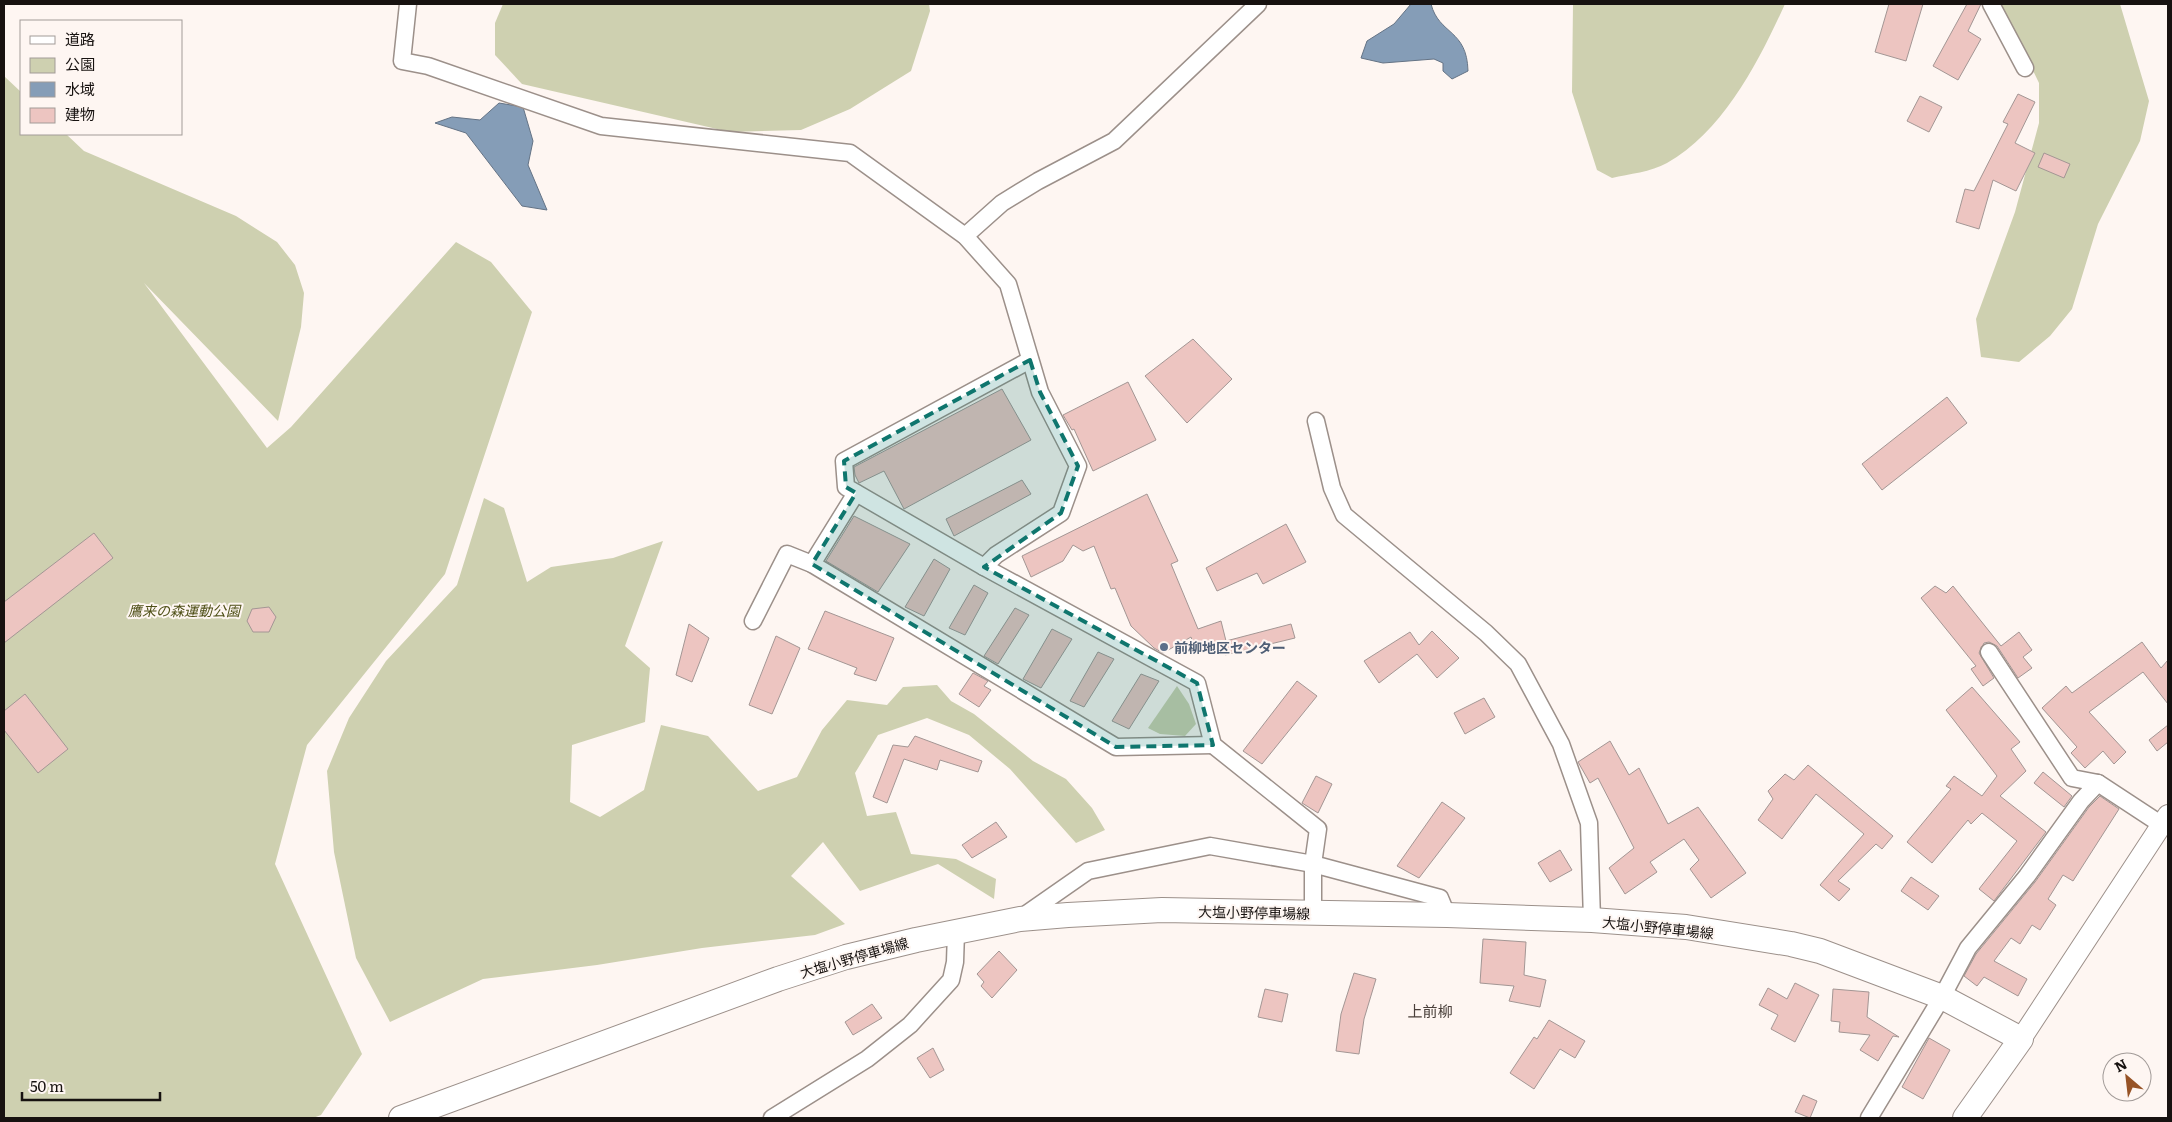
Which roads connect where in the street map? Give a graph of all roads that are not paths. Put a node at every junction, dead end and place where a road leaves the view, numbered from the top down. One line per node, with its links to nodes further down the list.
1 (408, 4): 5 (street)
2 (1258, 4): 5 (street)
3 (1991, 4): 4 (street)
4 (2025, 68)
5 (965, 236): 6 (street)
6 (1030, 360): 8 (street); 10 (street)
7 (1316, 421): 20 (street)
8 (856, 493): 9 (street); 10 (street)
9 (812, 564): 11 (street); 13 (street)
10 (984, 567): 13 (street)
11 (753, 622)
12 (1990, 652): 14 (street)
13 (1213, 745): 16 (street)
14 (2098, 783): 15 (street); 22 (street)
15 (2165, 820): 23 (street)
16 (1313, 864): 17 (street); 18 (street); 19 (street)
17 (1313, 914): 18 (main road, 大塩小野停車場線); 19 (main road, 大塩小野停車場線)
18 (1447, 915): 20 (main road, 大塩小野停車場線)
19 (1020, 918): 21 (main road, 大塩小野停車場線)
20 (1592, 920): 22 (main road, 大塩小野停車場線)
21 (956, 932): 24 (main road, 大塩小野停車場線); 25 (street)
22 (1942, 997): 23 (main road, 大塩小野停車場線); 26 (street)
23 (2021, 1039): 27 (main road)
24 (401, 1118)
25 (772, 1118)
26 (1869, 1118)
27 (1965, 1118)

